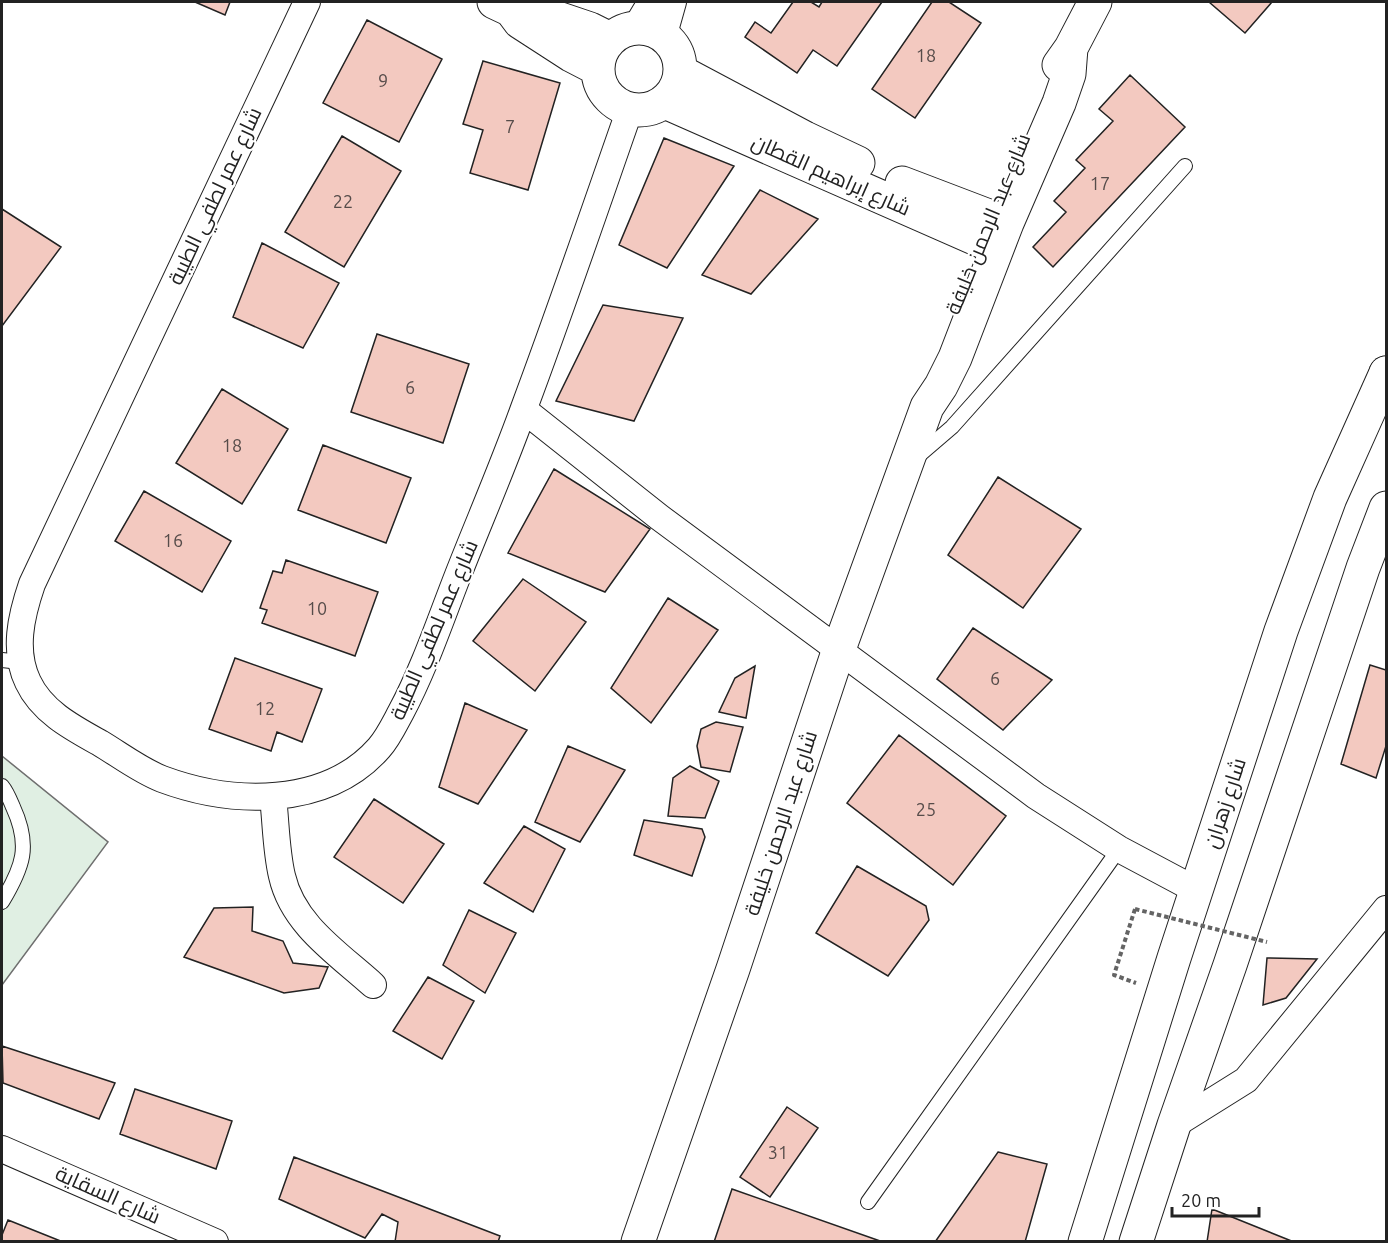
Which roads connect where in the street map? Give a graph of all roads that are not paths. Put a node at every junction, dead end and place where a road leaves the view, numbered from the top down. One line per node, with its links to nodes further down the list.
1 (307, 2): 17 (street, شارع عمر لطفي الطيبة)
2 (673, 2): 5 (street)
3 (1095, 2): 11 (street, شارع عبد الرحمن خليفة)
4 (503, 6): 5 (street); 6 (street)
5 (640, 25): 6 (street); 7 (street)
6 (598, 69): 9 (street)
7 (681, 72): 8 (street); 11 (street, شارع إبراهيم القطان)
8 (665, 102): 9 (street); 11 (street, شارع إبراهيم القطان)
9 (630, 109): 13 (street, شارع عمر لطفي الطيبة)
10 (1185, 166): 14 (lane)
11 (993, 232): 14 (street, شارع عبد الرحمن خليفة)
12 (1386, 374): 21 (street, شارع زهران)
13 (524, 410): 16 (street); 19 (street, شارع عمر لطفي الطيبة)
14 (906, 466): 16 (street, شارع عبد الرحمن خليفة)
15 (1386, 508): 25 (street)
16 (839, 649): 20 (street); 29 (street, شارع عبد الرحمن خليفة)
17 (11, 661): 19 (street, شارع عمر لطفي الطيبة)
18 (2, 786): 22 (lane)
19 (273, 797): 24 (street)
20 (1119, 849): 21 (street); 27 (lane)
21 (1197, 890): 30 (street, شارع زهران)
22 (2, 903)
23 (1386, 909): 25 (street)
24 (373, 986)
25 (1174, 1125): 31 (street)
26 (2, 1149): 28 (street, شارع السقاية)
27 (868, 1202)
28 (215, 1242)
29 (638, 1242)
30 (1085, 1242)
31 (1136, 1242)

